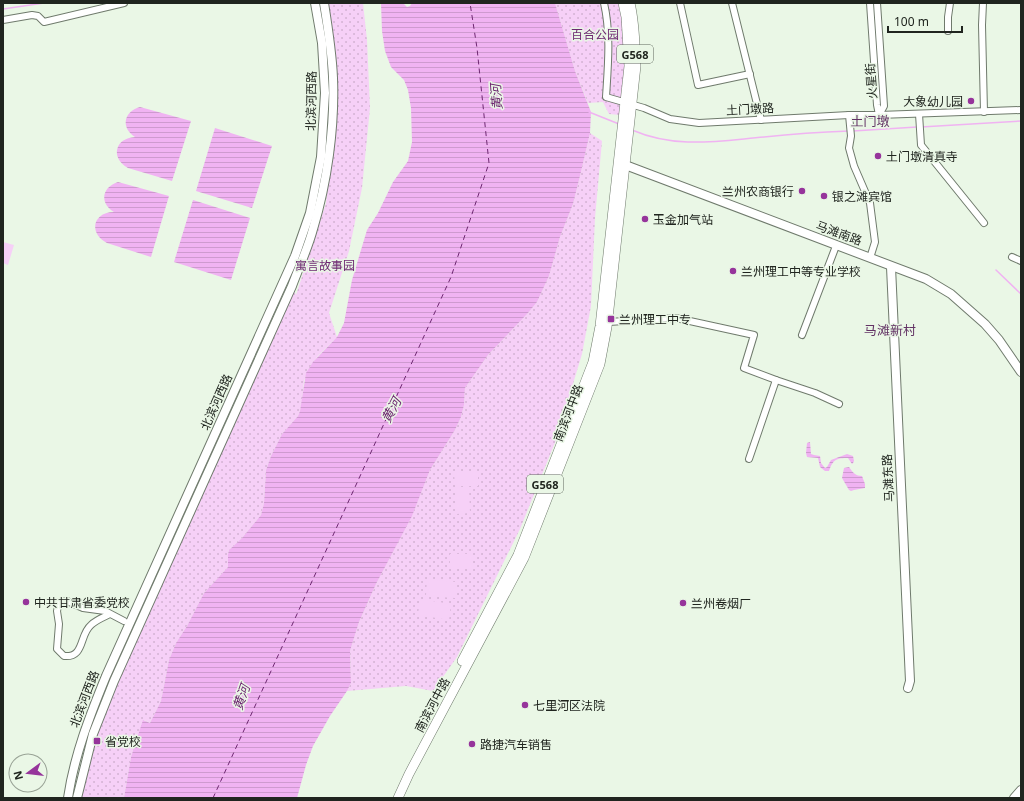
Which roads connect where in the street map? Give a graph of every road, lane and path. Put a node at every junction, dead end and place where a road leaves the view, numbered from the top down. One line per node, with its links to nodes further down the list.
1 (124, 3): 13 (street)
2 (315, 3): 40 (main road, 北滨河西路)
3 (324, 3): 41 (main road, 北滨河西路)
4 (604, 3): 16 (street, 土门墩路)
5 (623, 3): 16 (highway, 南滨河中路 / G568)
6 (630, 3): 16 (highway, 南滨河中路 / G568)
7 (680, 3): 15 (street)
8 (732, 3): 15 (street)
9 (870, 3): 21 (street, 火星街)
10 (877, 3): 21 (street, 火星街)
11 (950, 3): 14 (street)
12 (983, 3): 18 (street)
13 (3, 20)
14 (948, 32)
15 (750, 74): 22 (street)
16 (628, 104): 22 (street, 土门墩路); 23 (highway, 南滨河中路 / G568)
17 (1021, 110): 18 (street, 土门墩路)
18 (984, 112): 19 (street, 土门墩路)
19 (919, 114): 21 (street, 土门墩路); 24 (street)
20 (849, 115): 21 (street, 土门墩路); 22 (street, 土门墩路); 27 (street)
21 (879, 115)
22 (761, 120)
23 (621, 164): 25 (main road, 马滩南路); 30 (highway, 南滨河中路 / G568); 42 (highway, 南滨河中路 / G568)
24 (984, 223)
25 (836, 246): 27 (main road, 马滩南路); 31 (street)
26 (1012, 257): 28 (street)
27 (870, 258): 29 (main road, 马滩南路)
28 (1021, 261)
29 (891, 267): 32 (main road, 马滩南路); 38 (main road, 马滩东路)
30 (608, 322): 33 (street); 43 (highway, 南滨河中路 / G568)
31 (802, 335)
32 (1021, 372)
33 (776, 380): 34 (street); 35 (street)
34 (839, 404)
35 (749, 459)
36 (110, 614): 36 (street); 37 (street)
37 (124, 621)
38 (908, 688)
39 (1021, 790): 44 (main road)
40 (68, 798)
41 (77, 798)
42 (393, 798)
43 (398, 798)
44 (1014, 798)

